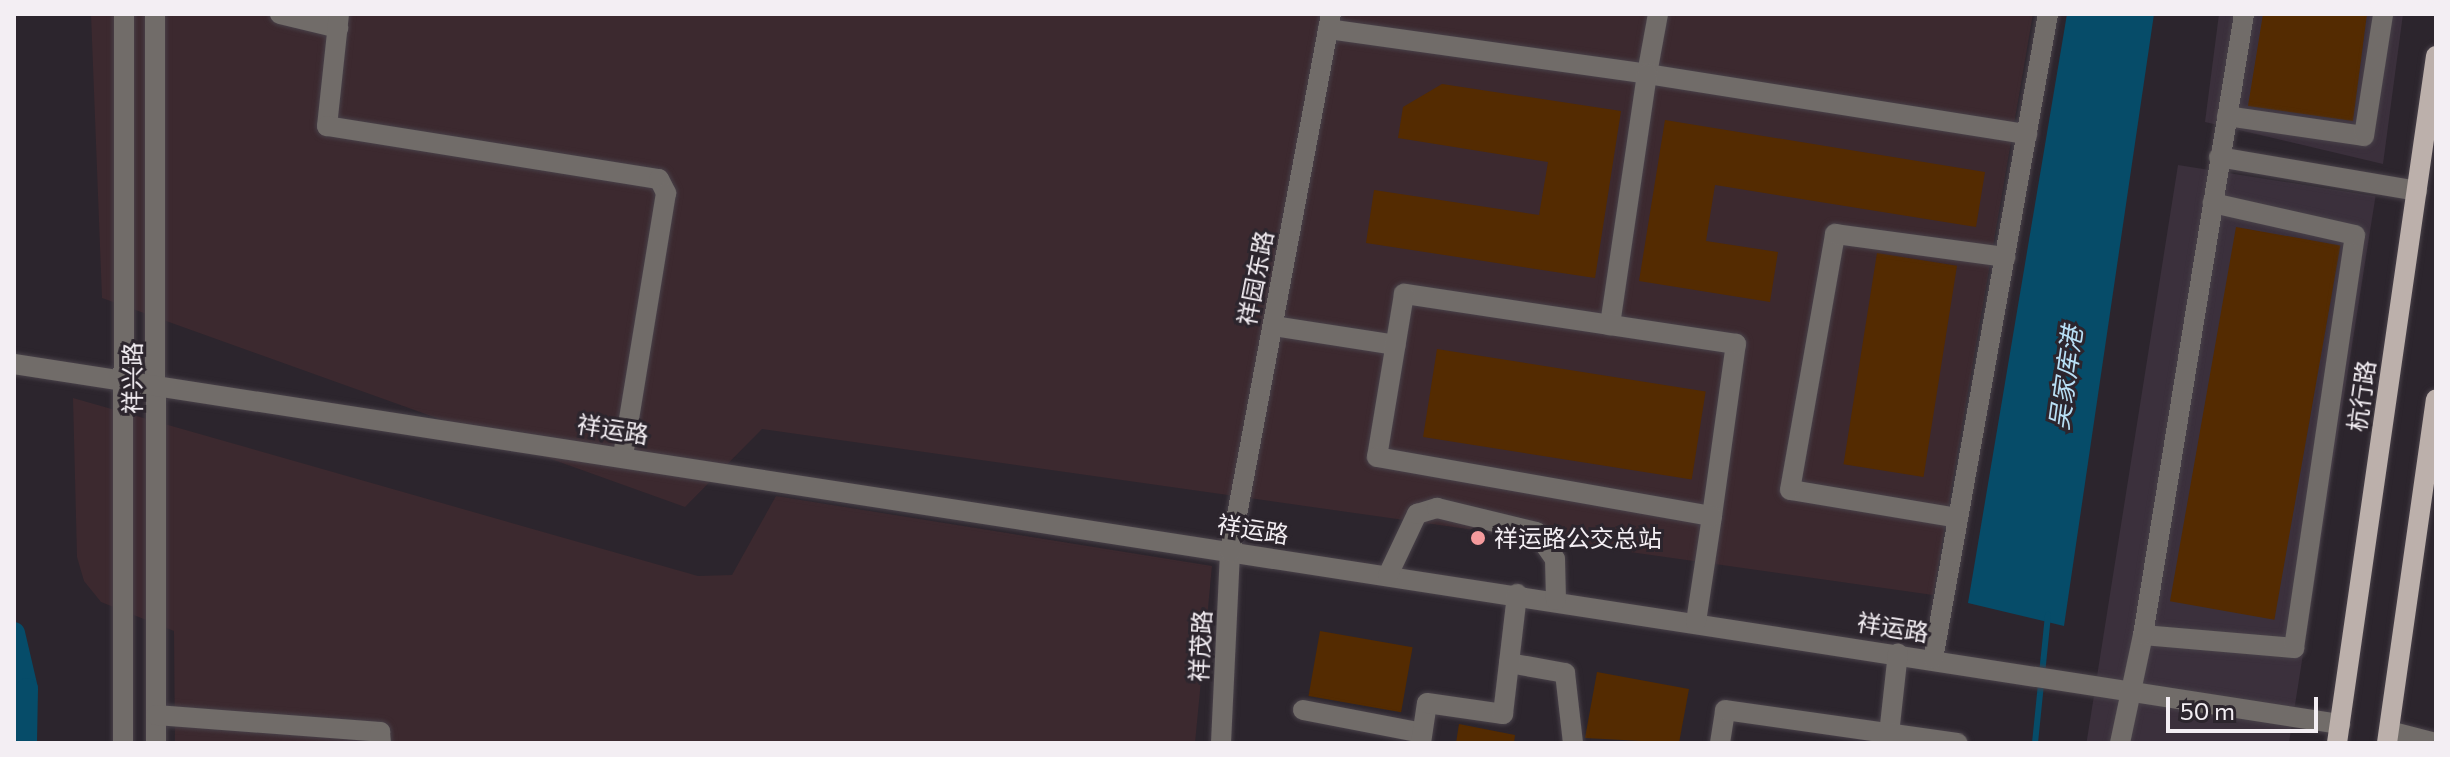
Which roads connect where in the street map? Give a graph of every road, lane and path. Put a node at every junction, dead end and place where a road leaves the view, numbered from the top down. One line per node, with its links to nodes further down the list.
1 (124, 14): 22 (street, 祥兴路)
2 (155, 14): 23 (street, 祥兴路)
3 (280, 14): 8 (street)
4 (1658, 14): 11 (street)
5 (2048, 14): 13 (street)
6 (2244, 14): 12 (street)
7 (2383, 14): 12 (street)
8 (338, 21): 25 (street)
9 (1329, 21): 11 (street); 19 (street, 祥园东路)
10 (2436, 56): 15 (main road, 杭行路)
11 (1647, 74): 13 (street); 18 (street)
12 (2227, 116): 14 (street)
13 (2027, 134): 17 (street)
14 (2219, 157): 15 (street); 16 (street)
15 (2417, 191): 39 (main road, 杭行路)
16 (2213, 203): 33 (street); 33 (street)
17 (2005, 257): 27 (street); 27 (street)
18 (1610, 325): 20 (street); 26 (street)
19 (1273, 326): 20 (street); 28 (street, 祥园东路)
20 (1396, 345): 26 (street)
21 (14, 364): 22 (street, 祥运路)
22 (124, 379): 23 (street, 祥运路); 43 (street, 祥兴路)
23 (157, 384): 25 (street, 祥运路); 38 (street, 祥兴路)
24 (2436, 399): 41 (main road)
25 (623, 457): 28 (street, 祥运路)
26 (1712, 516): 32 (street)
27 (1958, 518): 35 (street)
28 (1230, 552): 29 (street, 祥运路); 46 (street, 祥茂路)
29 (1388, 575): 30 (street, 祥运路); 31 (street)
30 (1517, 594): 31 (street, 祥运路); 36 (street)
31 (1556, 600): 32 (street, 祥运路)
32 (1696, 622): 34 (street, 祥运路)
33 (2143, 635): 50 (street)
34 (1898, 653): 35 (street, 祥运路); 40 (street)
35 (1933, 659): 39 (street, 祥运路)
36 (1509, 663): 42 (street); 47 (street)
37 (1303, 710): 42 (street)
38 (156, 715): 44 (street, 祥兴路); 45 (street)
39 (2339, 733)
40 (1889, 734): 48 (street); 49 (street)
41 (2388, 737): 51 (street)
42 (1421, 738)
43 (123, 743)
44 (156, 743)
45 (381, 743)
46 (1221, 743)
47 (1573, 743)
48 (1720, 743)
49 (1958, 743)
50 (2120, 743)
51 (2436, 743)

